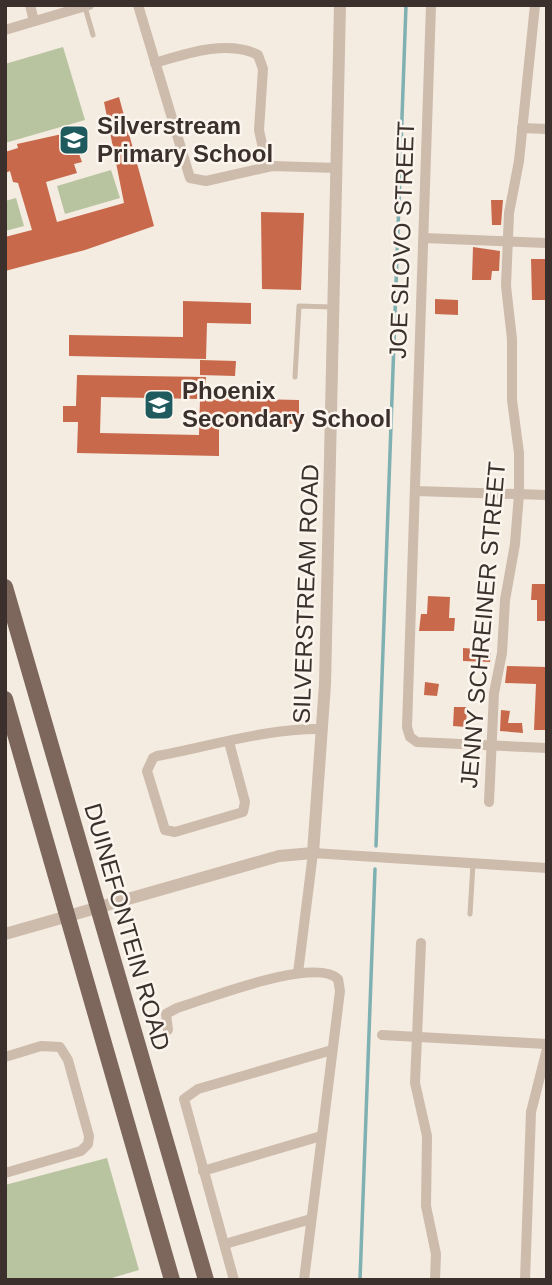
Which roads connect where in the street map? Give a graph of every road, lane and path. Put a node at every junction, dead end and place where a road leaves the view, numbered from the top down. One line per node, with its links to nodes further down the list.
1 (30, 5): 7 (street)
2 (138, 5): 10 (street)
3 (340, 5): 14 (street, SILVERSTREAM ROAD)
4 (431, 5): 15 (street, JOE SLOVO STREET)
5 (535, 5): 11 (street, JENNY SCHREINER STREET)
6 (87, 6): 7 (street); 9 (lane)
7 (34, 21): 8 (street)
8 (5, 30)
9 (93, 35)
10 (155, 63): 13 (street); 13 (street)
11 (522, 128): 12 (street); 16 (street, JENNY SCHREINER STREET)
12 (547, 128)
13 (267, 167): 14 (street)
14 (337, 168): 18 (street, SILVERSTREAM ROAD)
15 (424, 238): 16 (street); 20 (street, JOE SLOVO STREET)
16 (507, 242): 17 (street); 21 (street, JENNY SCHREINER STREET)
17 (547, 243)
18 (335, 307): 19 (lane); 25 (street, SILVERSTREAM ROAD)
19 (295, 377)
20 (415, 491): 21 (street); 27 (street, JOE SLOVO STREET)
21 (519, 494): 22 (street); 27 (street, JENNY SCHREINER STREET)
22 (547, 495)
23 (5, 587): 33 (main road, DUINEFONTEIN ROAD)
24 (5, 699): 35 (main road)
25 (322, 729): 26 (street); 30 (street, SILVERSTREAM ROAD)
26 (229, 742): 26 (street)
27 (491, 746): 28 (street); 29 (street, JENNY SCHREINER STREET)
28 (547, 748)
29 (489, 803)
30 (313, 853): 31 (street); 33 (street); 38 (street, SILVERSTREAM ROAD)
31 (473, 864): 32 (street); 34 (lane)
32 (547, 868)
33 (97, 908): 35 (street); 52 (main road, DUINEFONTEIN ROAD)
34 (470, 914)
35 (67, 916): 36 (street); 51 (main road)
36 (5, 934)
37 (421, 943): 41 (street)
38 (298, 973): 39 (street); 44 (street)
39 (168, 1030)
40 (382, 1035): 41 (street)
41 (417, 1037): 42 (street); 55 (street)
42 (547, 1044)
43 (547, 1049): 56 (street)
44 (332, 1050): 46 (street); 47 (street)
45 (5, 1057): 48 (street)
46 (321, 1136): 47 (street); 49 (street)
47 (203, 1171): 50 (street)
48 (5, 1173)
49 (312, 1219): 50 (street); 54 (street)
50 (225, 1244): 53 (street)
51 (172, 1280)
52 (206, 1280)
53 (234, 1280)
54 (304, 1280)
55 (435, 1280)
56 (525, 1280)

